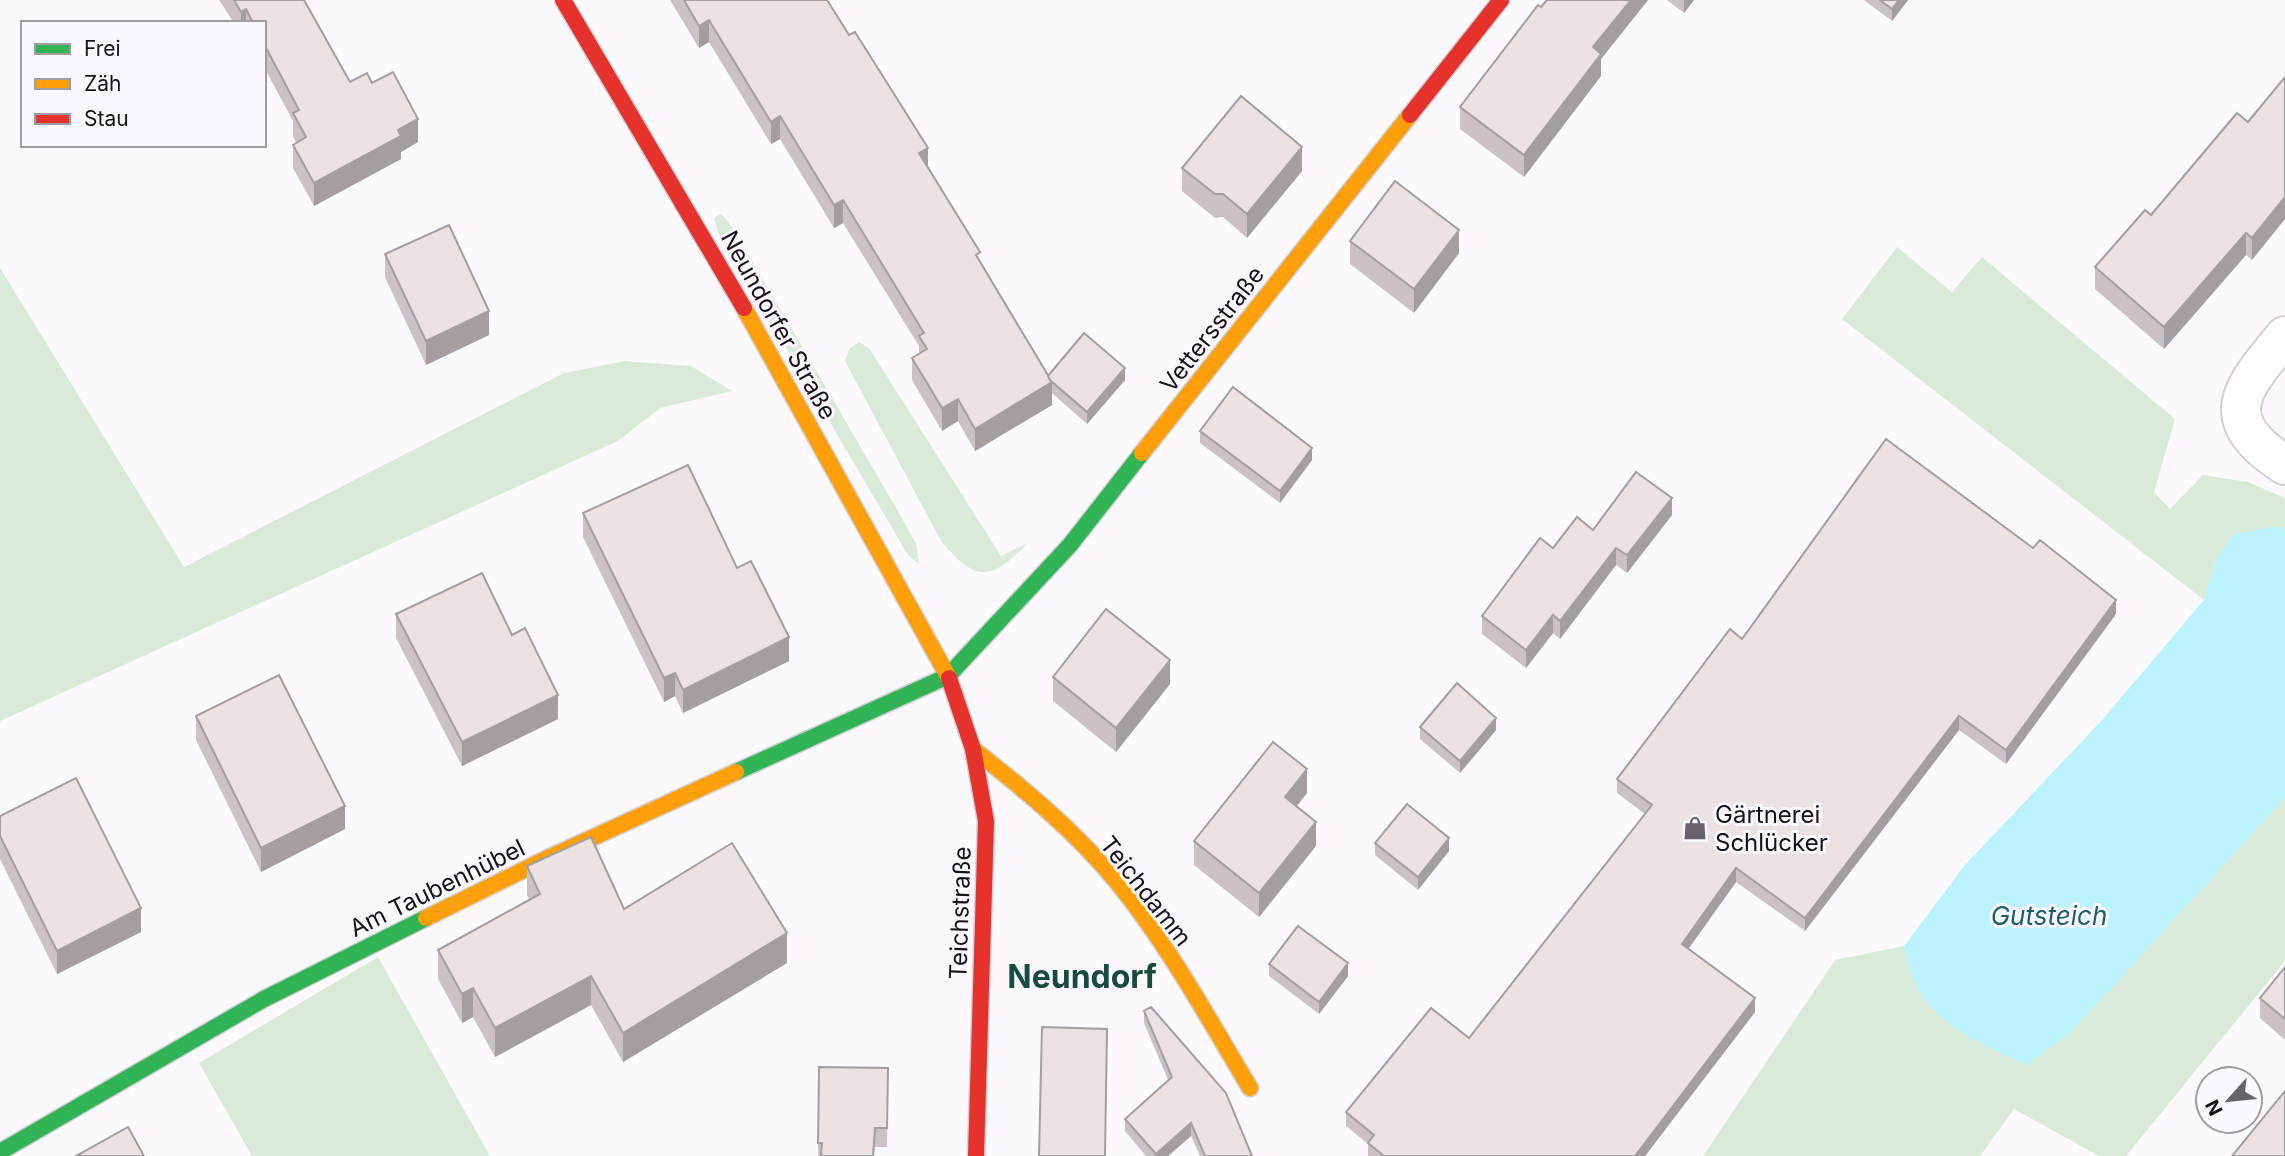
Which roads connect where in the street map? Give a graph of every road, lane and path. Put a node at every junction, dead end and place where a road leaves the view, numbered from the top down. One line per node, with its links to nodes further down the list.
1 (563, 0): 5 (street, Neundorfer Straße)
2 (1501, 0): 5 (street, Vettersstraße)
3 (2285, 335): 4 (street)
4 (2285, 465)
5 (948, 676): 6 (street, Teichstraße); 8 (street, Am Taubenhübel)
6 (973, 749): 7 (street, Teichdamm); 9 (street, Teichstraße)
7 (1250, 1088)
8 (0, 1153)
9 (976, 1156)

